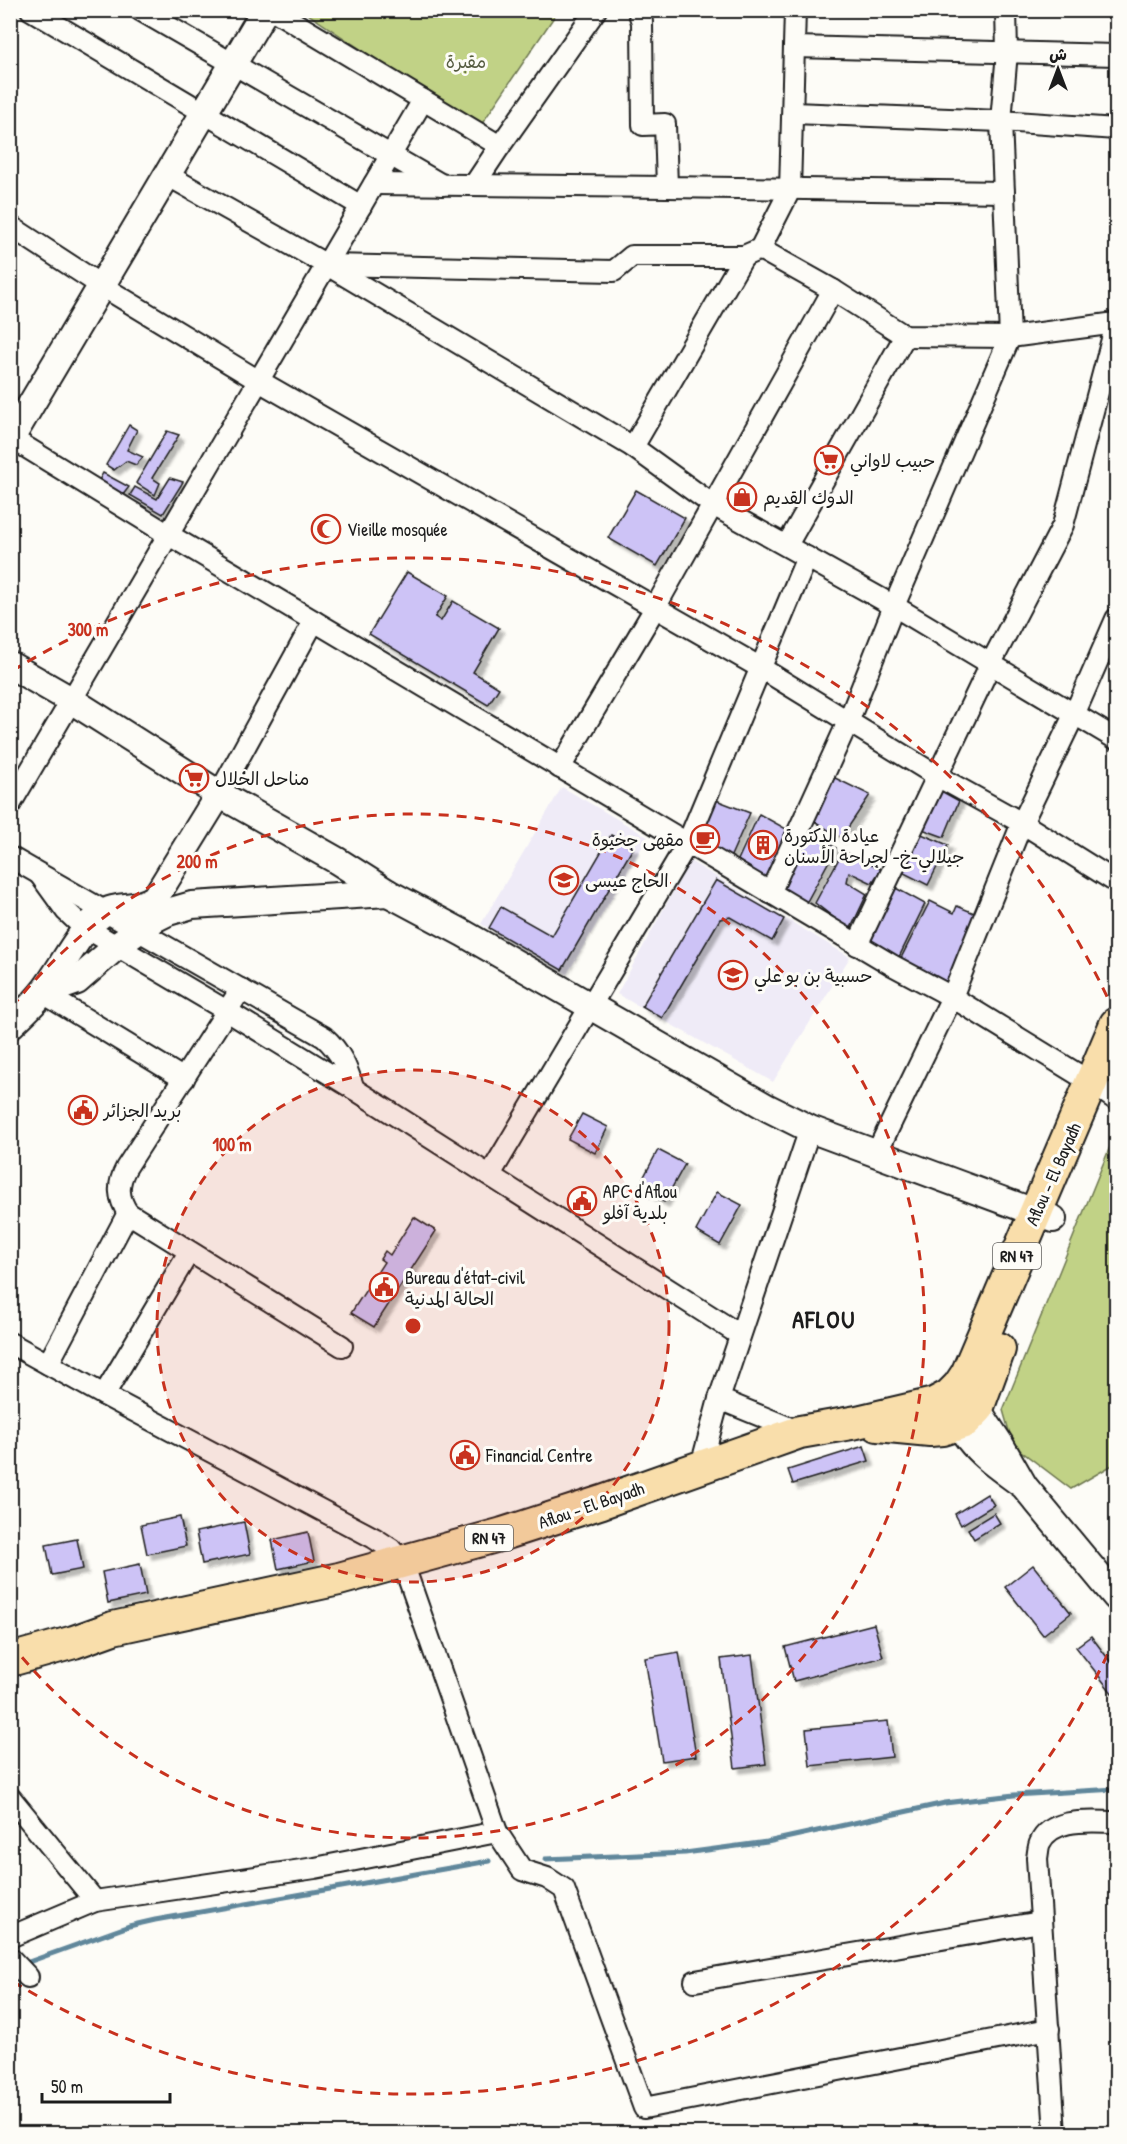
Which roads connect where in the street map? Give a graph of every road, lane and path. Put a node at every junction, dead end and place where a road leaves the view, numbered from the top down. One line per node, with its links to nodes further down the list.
1 (140, 10): 12 (street)
2 (265, 10): 12 (street)
3 (273, 10): 13 (street)
4 (596, 10): 18 (street)
5 (638, 10): 24 (street)
6 (795, 10): 9 (street)
7 (1006, 10): 10 (street)
8 (36, 12): 14 (street)
9 (795, 47): 10 (street); 15 (street)
10 (1006, 52): 11 (street); 16 (street)
11 (1116, 55)
12 (233, 64): 14 (street); 19 (street)
13 (423, 100): 18 (street); 19 (street)
14 (204, 113): 20 (street); 27 (street)
15 (793, 113): 16 (street); 25 (street)
16 (1001, 121): 17 (street); 26 (street)
17 (1116, 129)
18 (500, 146): 23 (street)
19 (392, 154): 21 (street); 22 (street)
20 (167, 175): 30 (street); 31 (street)
21 (374, 184): 22 (street); 27 (street)
22 (442, 185): 23 (street)
23 (474, 185): 24 (street)
24 (667, 187): 25 (street)
25 (790, 190): 26 (street); 29 (street)
26 (1004, 192): 35 (street)
27 (361, 206): 30 (street)
28 (10, 226): 31 (street)
29 (752, 252): 30 (street); 32 (street); 38 (street)
30 (327, 265): 36 (street); 38 (street)
31 (102, 286): 36 (street); 37 (street)
32 (833, 290): 34 (street); 39 (street)
33 (1116, 324): 35 (street); 47 (street)
34 (905, 336): 35 (street); 41 (street)
35 (1010, 337): 43 (street)
36 (259, 381): 40 (street); 44 (street)
37 (11, 439): 40 (street)
38 (633, 447): 39 (street)
39 (713, 505): 41 (street); 44 (street)
40 (169, 535): 46 (street); 50 (street)
41 (787, 545): 42 (street)
42 (807, 557): 43 (street); 49 (street)
43 (894, 606): 47 (street); 52 (street)
44 (655, 608): 49 (street); 54 (street)
45 (1116, 619): 51 (street)
46 (314, 621): 54 (street); 56 (street)
47 (990, 664): 51 (street); 55 (street)
48 (10, 665): 50 (street)
49 (760, 668): 52 (street); 59 (street)
50 (70, 700): 56 (street); 57 (street)
51 (1074, 715): 53 (street); 58 (street)
52 (848, 722): 55 (street); 65 (street)
53 (1116, 739)
54 (560, 768): 59 (street)
55 (937, 776): 58 (street); 70 (street)
56 (219, 794): 61 (street); 67 (street)
57 (10, 805)
58 (1022, 824): 63 (street); 74 (street)
59 (687, 844): 65 (street); 75 (street)
60 (10, 857): 62 (street)
61 (336, 860): 64 (street); 66 (street)
62 (40, 875): 67 (street); 68 (street)
63 (1116, 882)
64 (388, 893): 66 (street); 75 (street)
65 (770, 893): 70 (street)
66 (325, 897): 69 (street)
67 (105, 912): 68 (street); 69 (street)
68 (87, 929): 71 (street); 73 (street)
69 (139, 930): 71 (street); 72 (street)
70 (857, 945): 74 (street)
71 (117, 946): 73 (street); 76 (street)
72 (241, 989): 76 (street); 80 (street)
73 (43, 993): 78 (street); 79 (street)
74 (951, 998): 81 (street); 83 (street)
75 (589, 1006): 82 (street); 84 (street)
76 (227, 1011): 79 (street); 80 (street)
77 (1116, 1024): 81 (main road, Aflou - El Bayadh / RN 47)
78 (10, 1026)
79 (184, 1079): 85 (street)
80 (354, 1089): 84 (street)
81 (1109, 1089): 86 (main road, Aflou - El Bayadh / RN 47)
82 (810, 1129): 83 (street); 88 (street)
83 (876, 1154): 86 (street)
84 (490, 1175): 88 (street)
85 (128, 1213): 87 (street); 91 (street)
86 (1044, 1216): 94 (main road, Aflou - El Bayadh / RN 47)
87 (189, 1252): 90 (street); 92 (street)
88 (740, 1335): 93 (street)
89 (10, 1343): 91 (street)
90 (342, 1346)
91 (48, 1364): 92 (street)
92 (104, 1395): 97 (street)
93 (719, 1398): 95 (street); 96 (street)
94 (961, 1410): 95 (main road, Aflou - El Bayadh / RN 47); 98 (street)
95 (800, 1432): 96 (main road, Aflou - El Bayadh / RN 47)
96 (700, 1466): 97 (main road, Aflou - El Bayadh / RN 47)
97 (403, 1563): 99 (main road, Aflou - El Bayadh / RN 47); 104 (street)
98 (1116, 1597)
99 (113, 1628): 100 (main road, Aflou - El Bayadh / RN 47); 101 (main road, Aflou - El Bayadh / RN 47)
100 (10, 1639)
101 (10, 1660)
102 (10, 1797): 105 (street)
103 (1116, 1821): 106 (street)
104 (497, 1832): 105 (street); 111 (street)
105 (95, 1900): 107 (street)
106 (1041, 1922): 110 (street); 111 (street)
107 (10, 1937)
108 (10, 1958): 109 (street)
109 (28, 1977)
110 (695, 1981)
111 (1048, 2029): 112 (street)
112 (1055, 2133)

